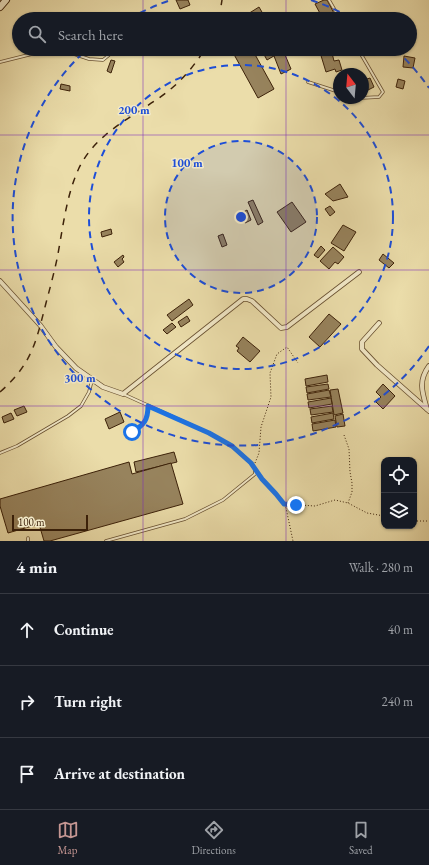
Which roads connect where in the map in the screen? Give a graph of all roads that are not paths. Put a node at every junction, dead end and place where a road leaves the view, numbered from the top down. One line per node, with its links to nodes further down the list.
1 (6, 0): 3 (street)
2 (329, 0): 4 (lane)
3 (0, 7)
4 (336, 12)
5 (24, 56): 9 (lane)
6 (80, 56): 7 (lane)
7 (108, 56)
8 (362, 56): 12 (lane)
9 (0, 62)
10 (308, 82): 11 (lane)
11 (333, 90)
12 (369, 98)
13 (359, 272): 18 (street)
14 (0, 281): 17 (street)
15 (379, 323): 19 (street)
16 (429, 366): 19 (street)
17 (92, 380): 18 (street); 20 (lane)
18 (124, 394): 21 (lane)
19 (428, 410)
20 (0, 453)
21 (106, 541)

